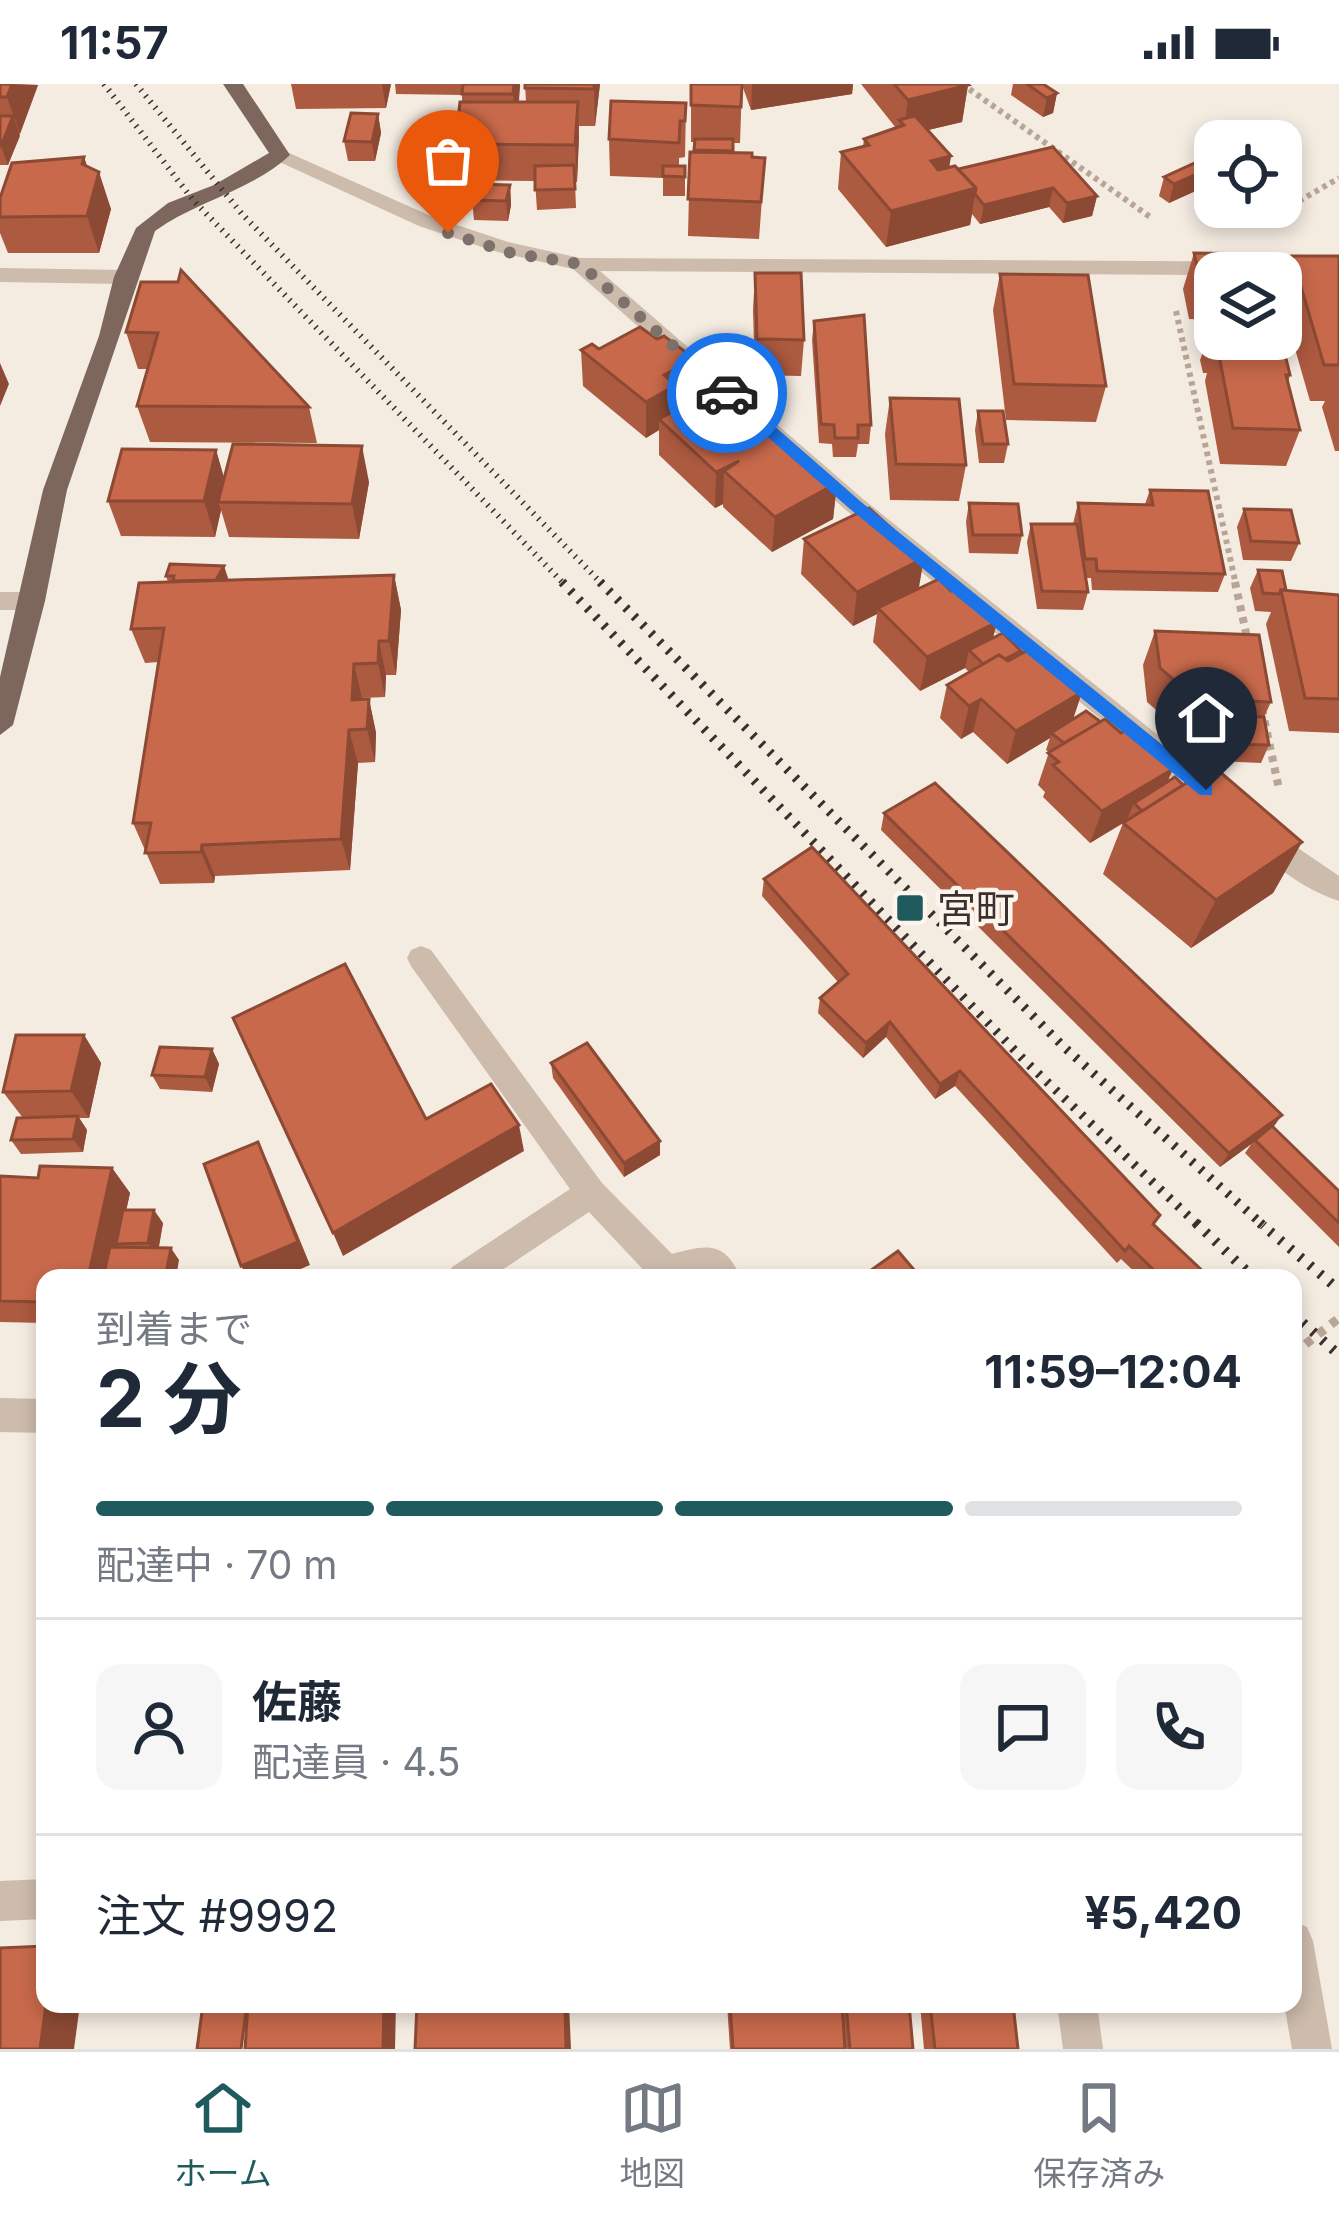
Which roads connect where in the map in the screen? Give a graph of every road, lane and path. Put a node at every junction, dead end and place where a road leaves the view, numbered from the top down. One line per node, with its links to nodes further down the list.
1 (233, 84): 3 (main road)
2 (962, 84): 4 (path)
3 (280, 155): 5 (street); 9 (main road)
4 (1170, 231)
5 (580, 264): 6 (street); 15 (street)
6 (1167, 268): 7 (street); 12 (path)
7 (1339, 268)
8 (0, 275): 9 (street)
9 (125, 277): 11 (main road)
10 (0, 601): 11 (street)
11 (33, 602): 14 (main road)
12 (1251, 658)
13 (1261, 704): 15 (path)
14 (0, 725)
15 (1296, 864): 16 (street)
16 (1339, 890)
17 (421, 958): 18 (street)
18 (590, 1193): 19 (street); 20 (street)
19 (477, 1269)
20 (660, 1269)
21 (682, 1269): 22 (street)
22 (718, 1269)
23 (1339, 1318): 24 (path)
24 (1302, 1347)
25 (0, 1415): 26 (street)
26 (36, 1416)
27 (36, 1899): 28 (street)
28 (0, 1901)
29 (1302, 1992): 32 (street)
30 (1078, 2013): 31 (street)
31 (1083, 2049)
32 (1312, 2049)

